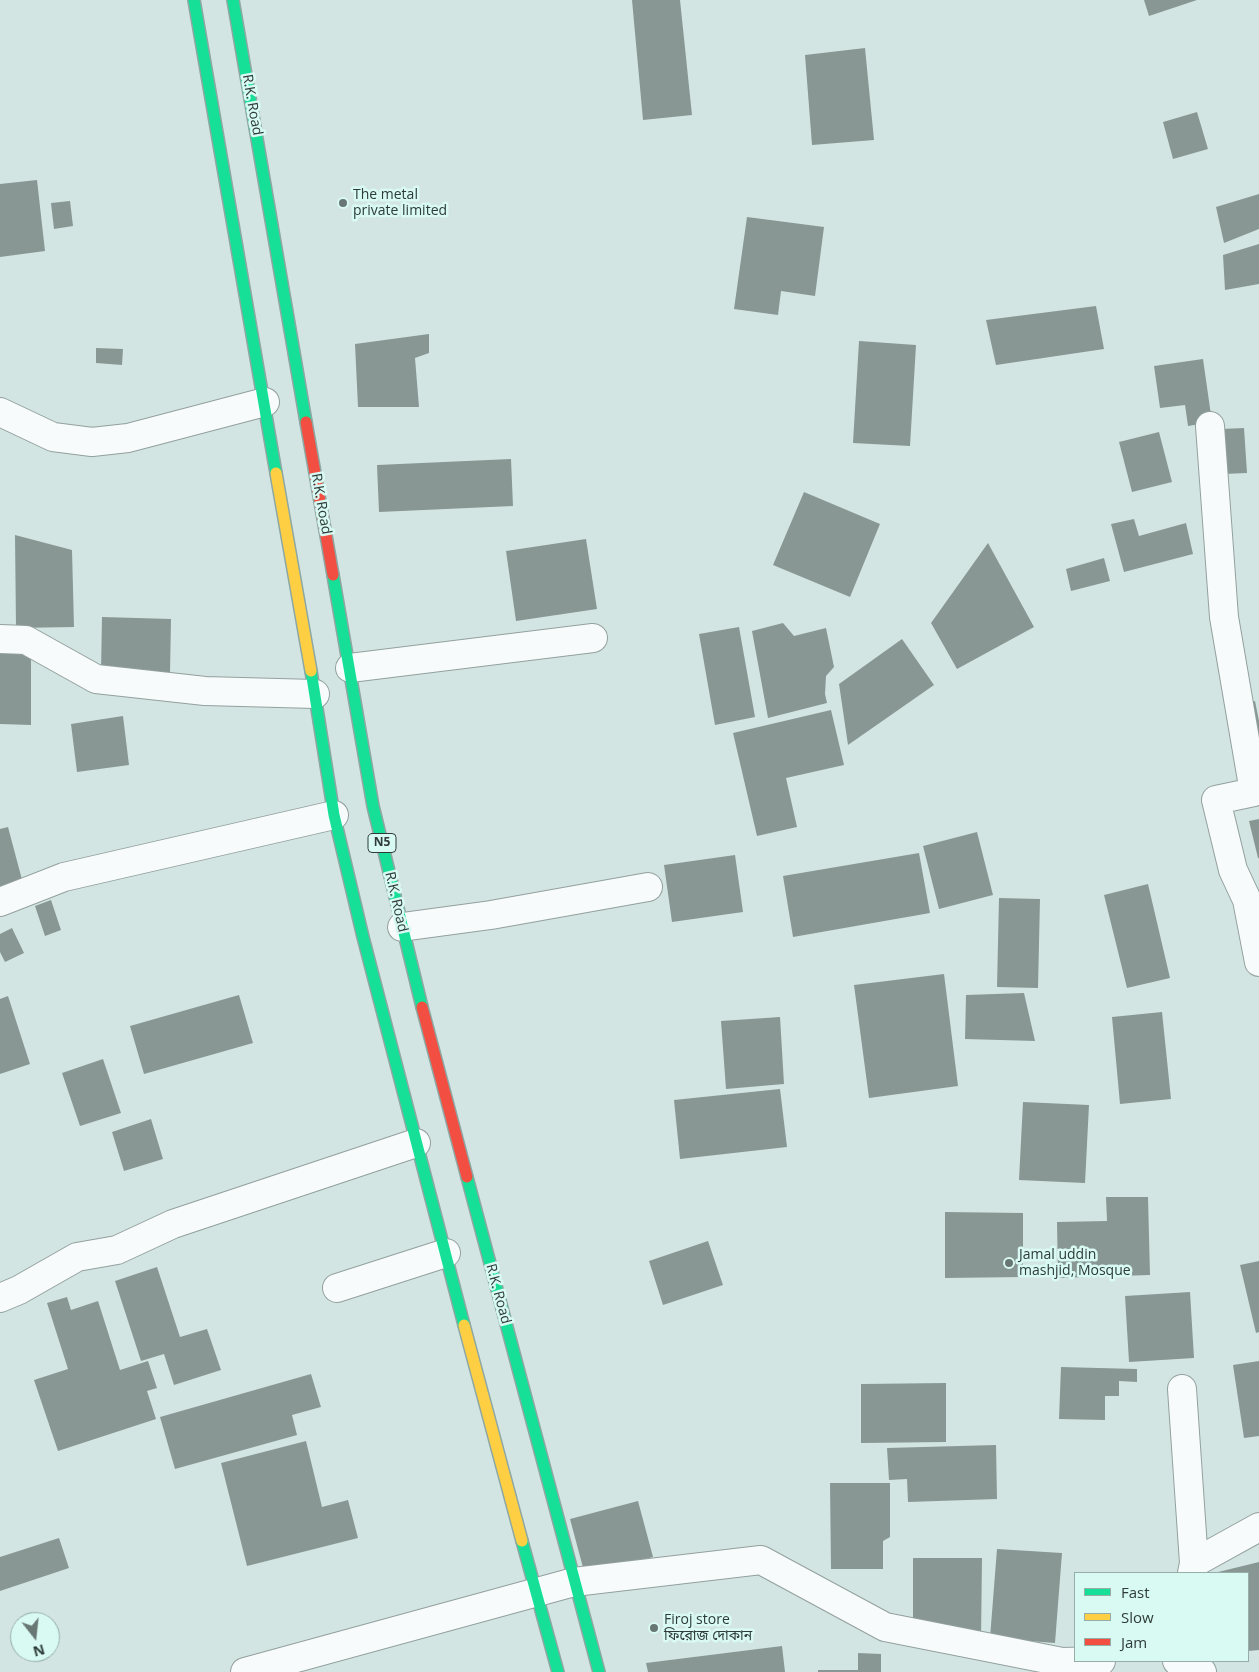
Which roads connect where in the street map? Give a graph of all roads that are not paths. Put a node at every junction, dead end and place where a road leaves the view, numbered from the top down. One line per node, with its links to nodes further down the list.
1 (194, 0): 3 (highway)
2 (233, 0): 8 (highway, R.K. Road / N5)
3 (265, 402): 4 (street); 9 (highway)
4 (0, 412)
5 (1210, 426): 14 (street)
6 (594, 638): 8 (street)
7 (0, 639): 9 (street)
8 (350, 668): 13 (highway, R.K. Road / N5)
9 (316, 694): 10 (highway)
10 (334, 816): 12 (street); 15 (highway)
11 (648, 887): 13 (street)
12 (0, 902)
13 (402, 927): 22 (highway, R.K. Road / N5)
14 (1259, 962)
15 (416, 1143): 16 (highway); 18 (street)
16 (446, 1253): 17 (street); 23 (highway)
17 (337, 1288)
18 (0, 1298)
19 (1182, 1389): 21 (street)
20 (1259, 1527): 21 (street)
21 (1193, 1568)
22 (574, 1582): 23 (street); 24 (street); 28 (highway, R.K. Road / N5)
23 (536, 1592): 26 (street); 27 (highway)
24 (1074, 1662)
25 (1179, 1662): 29 (street)
26 (245, 1672)
27 (558, 1672)
28 (599, 1672)
29 (1202, 1672)

